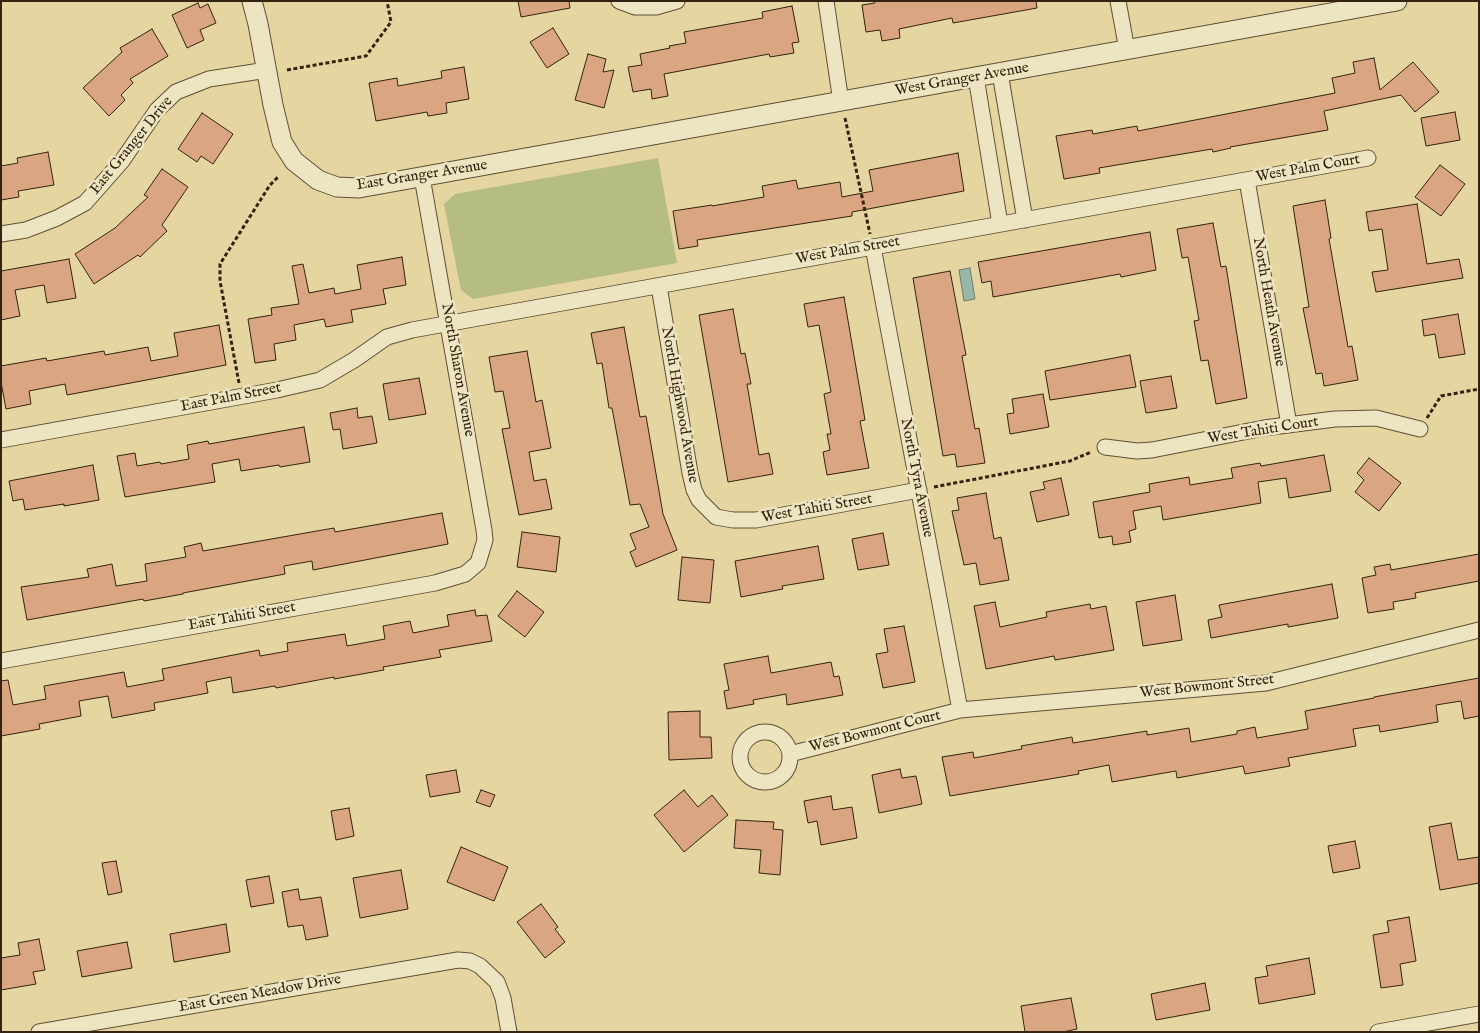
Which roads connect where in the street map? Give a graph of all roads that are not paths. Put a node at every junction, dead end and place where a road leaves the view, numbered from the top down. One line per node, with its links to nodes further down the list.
1 (252, 1): 8 (street)
2 (619, 1): 3 (street)
3 (677, 1)
4 (826, 1): 11 (street)
5 (1118, 1): 7 (street)
6 (1397, 1): 7 (street, West Granger Avenue)
7 (1127, 50): 9 (street, West Granger Avenue)
8 (267, 70): 14 (street, East Granger Avenue); 18 (street, East Granger Drive)
9 (1000, 73): 10 (street, West Granger Avenue); 16 (street)
10 (976, 77): 11 (street, West Granger Avenue); 17 (street)
11 (841, 102): 12 (street, West Granger Avenue)
12 (527, 158): 14 (street, East Granger Avenue)
13 (1368, 158): 15 (street, West Palm Court)
14 (422, 177): 21 (street, North Sharon Avenue)
15 (1247, 180): 16 (street, West Palm Street); 22 (street, North Heath Avenue)
16 (1025, 220): 17 (street, West Palm Street)
17 (1000, 224): 19 (street, West Palm Street)
18 (1, 234)
19 (873, 247): 20 (street, West Palm Street); 26 (street, North Tyra Avenue)
20 (659, 286): 21 (street, West Palm Street); 27 (street, North Highwood Avenue)
21 (449, 323): 24 (street, East Palm Street); 28 (street, North Sharon Avenue)
22 (1288, 425): 23 (street, West Tahiti Court); 25 (street, West Tahiti Court)
23 (1420, 429)
24 (1, 440)
25 (1105, 447)
26 (918, 490): 27 (street, West Tahiti Street); 31 (street, North Tyra Avenue)
27 (716, 517)
28 (478, 563): 30 (street, East Tahiti Street)
29 (1479, 630): 31 (street, West Bowmont Street)
30 (1, 660)
31 (960, 710): 32 (street, West Bowmont Court)
32 (790, 754)
33 (1479, 1014): 36 (street)
34 (39, 1032): 35 (street, East Green Meadow Drive)
35 (509, 1032)
36 (1378, 1032)

